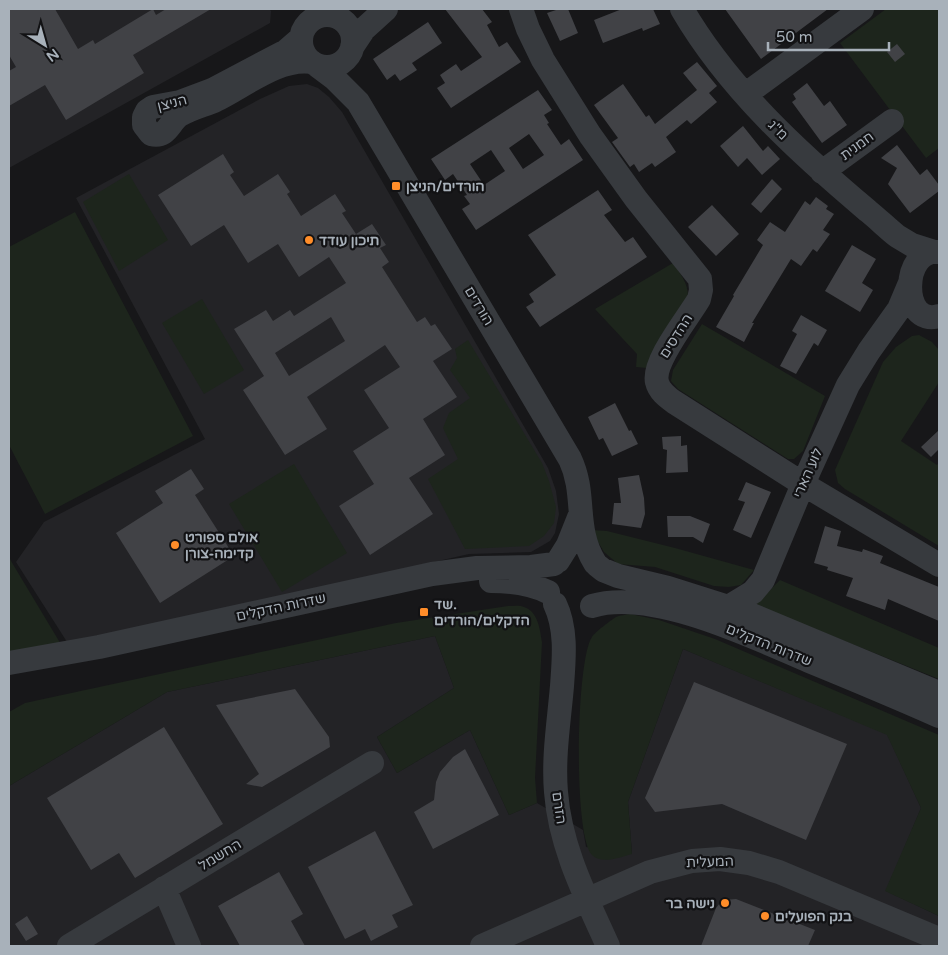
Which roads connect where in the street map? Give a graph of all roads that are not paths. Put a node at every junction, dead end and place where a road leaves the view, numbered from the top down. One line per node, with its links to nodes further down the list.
1 (301, 9): 8 (street)
2 (377, 9): 7 (street)
3 (386, 9): 9 (street)
4 (521, 9): 20 (street, ההדסים)
5 (682, 9): 11 (street, מ"ג)
6 (862, 9): 11 (street)
7 (327, 14): 8 (street); 9 (street)
8 (301, 36): 10 (street); 10 (street, הניצן)
9 (351, 50): 10 (street); 12 (street, הורדים)
10 (314, 64): 12 (street, הורדים)
11 (746, 94): 14 (street, מ"ג)
12 (358, 102): 21 (street, הורדים)
13 (892, 121): 14 (street, חמנית)
14 (822, 172): 15 (street, מ"ג)
15 (894, 234): 16 (street, מ"ג); 17 (street, מ"ג)
16 (937, 252): 17 (street, לוע הארי)
17 (911, 277): 18 (street, מ"ג); 19 (street, לוע הארי)
18 (934, 319): 19 (street, לוע הארי)
19 (882, 333): 20 (street, לוע הארי)
20 (803, 484): 24 (street, ההדסים); 26 (street, לוע הארי)
21 (580, 515): 22 (street, הורדים); 23 (street, הורדים)
22 (556, 562): 23 (street); 25 (street); 29 (street, שדרות הדקלים)
23 (596, 565): 26 (street, שדרות הדקלים); 27 (street)
24 (939, 566)
25 (552, 598): 27 (street); 28 (street, הזרם); 30 (street, שדרות הדקלים)
26 (730, 606): 31 (street, שדרות הדקלים)
27 (590, 607): 28 (street, הזרם); 32 (street, שדרות הדקלים)
28 (564, 660): 35 (street, הזרם)
29 (9, 663)
30 (9, 677)
31 (939, 693)
32 (939, 716)
33 (372, 763): 34 (street, החשמל)
34 (164, 888): 37 (street, החשמל); 38 (street)
35 (587, 900): 36 (street, המעלית); 39 (street, המעלית); 40 (street, הזרם)
36 (939, 939)
37 (68, 946)
38 (190, 946)
39 (482, 946)
40 (608, 946)

